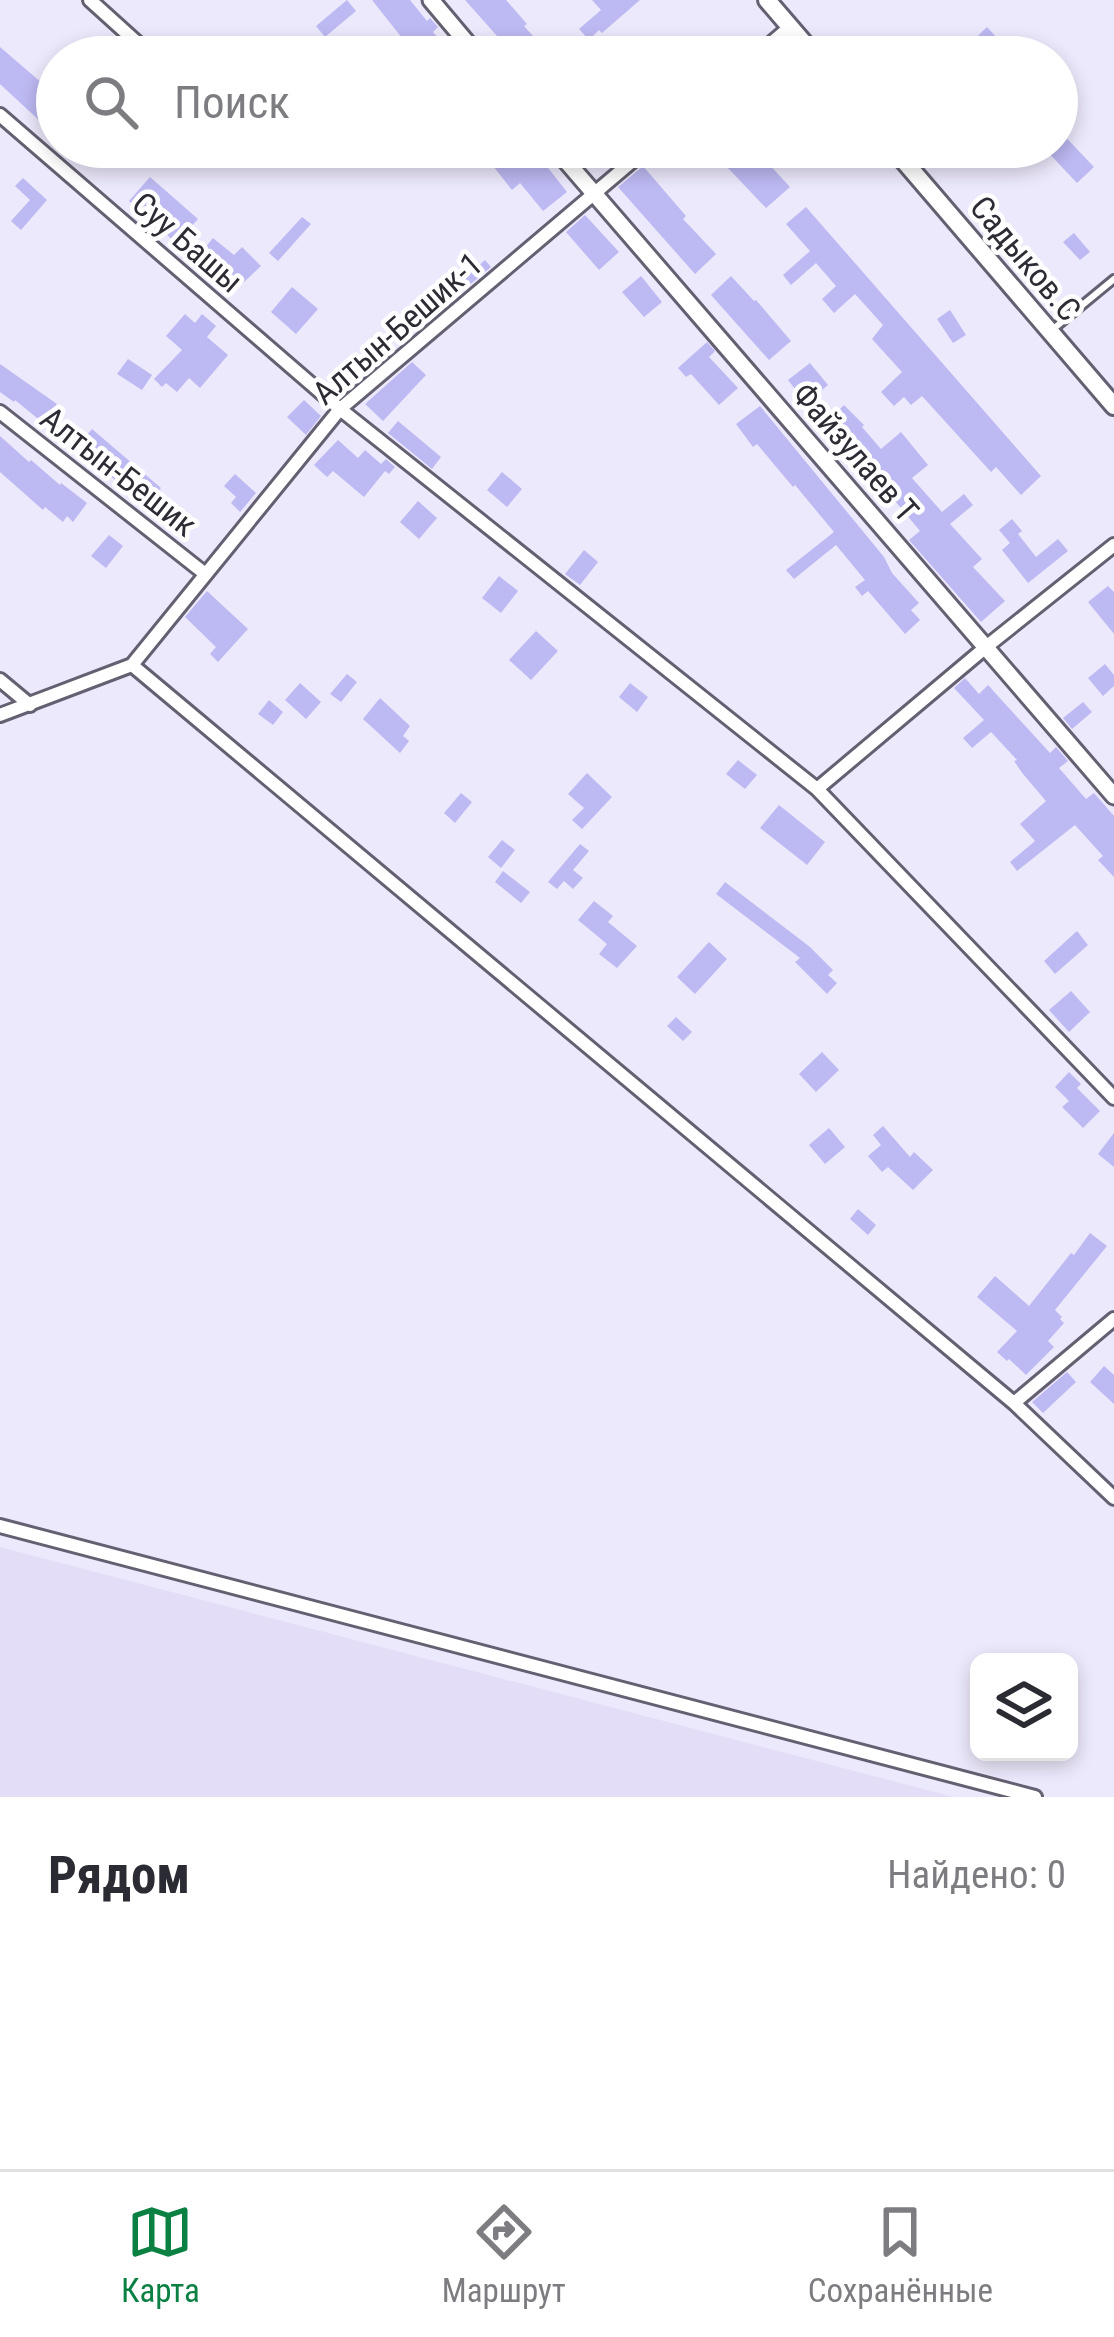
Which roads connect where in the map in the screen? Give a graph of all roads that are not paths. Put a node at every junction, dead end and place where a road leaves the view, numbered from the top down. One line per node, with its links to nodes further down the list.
1 (90, 0): 5 (street)
2 (431, 0): 6 (street)
3 (767, 0): 4 (main road)
4 (790, 27): 7 (street); 8 (main road)
5 (130, 36)
6 (461, 36)
7 (780, 36)
8 (798, 36)
9 (0, 115): 10 (street, Суу Башы)
10 (36, 146)
11 (61, 168): 19 (street, Суу Башы)
12 (571, 168): 15 (street, Файзулаев Т)
13 (625, 168): 15 (street, Алтын-Бешик-1)
14 (910, 168): 17 (main road, Садыков.С)
15 (593, 195): 19 (street, Алтын-Бешик-1); 23 (street, Файзулаев Т)
16 (1114, 279): 17 (lane)
17 (1049, 332): 18 (main road, Садыков.С)
18 (1114, 406)
19 (340, 409): 22 (street, Алтын-Бешик-1); 28 (street, Суу Башы)
20 (0, 412): 22 (street, Алтын-Бешик)
21 (1114, 545): 23 (street)
22 (204, 573): 24 (street, Алтын-Бешик-1)
23 (986, 647): 28 (street); 29 (street, Файзулаев Т)
24 (132, 665): 26 (street); 32 (street)
25 (0, 680): 26 (street)
26 (29, 705): 27 (street)
27 (0, 715)
28 (817, 789): 30 (street, Суу Башы)
29 (1114, 796)
30 (1114, 1098)
31 (1114, 1319): 32 (street)
32 (1014, 1403): 33 (street)
33 (1114, 1498)
34 (0, 1526): 35 (street)
35 (1035, 1797)

